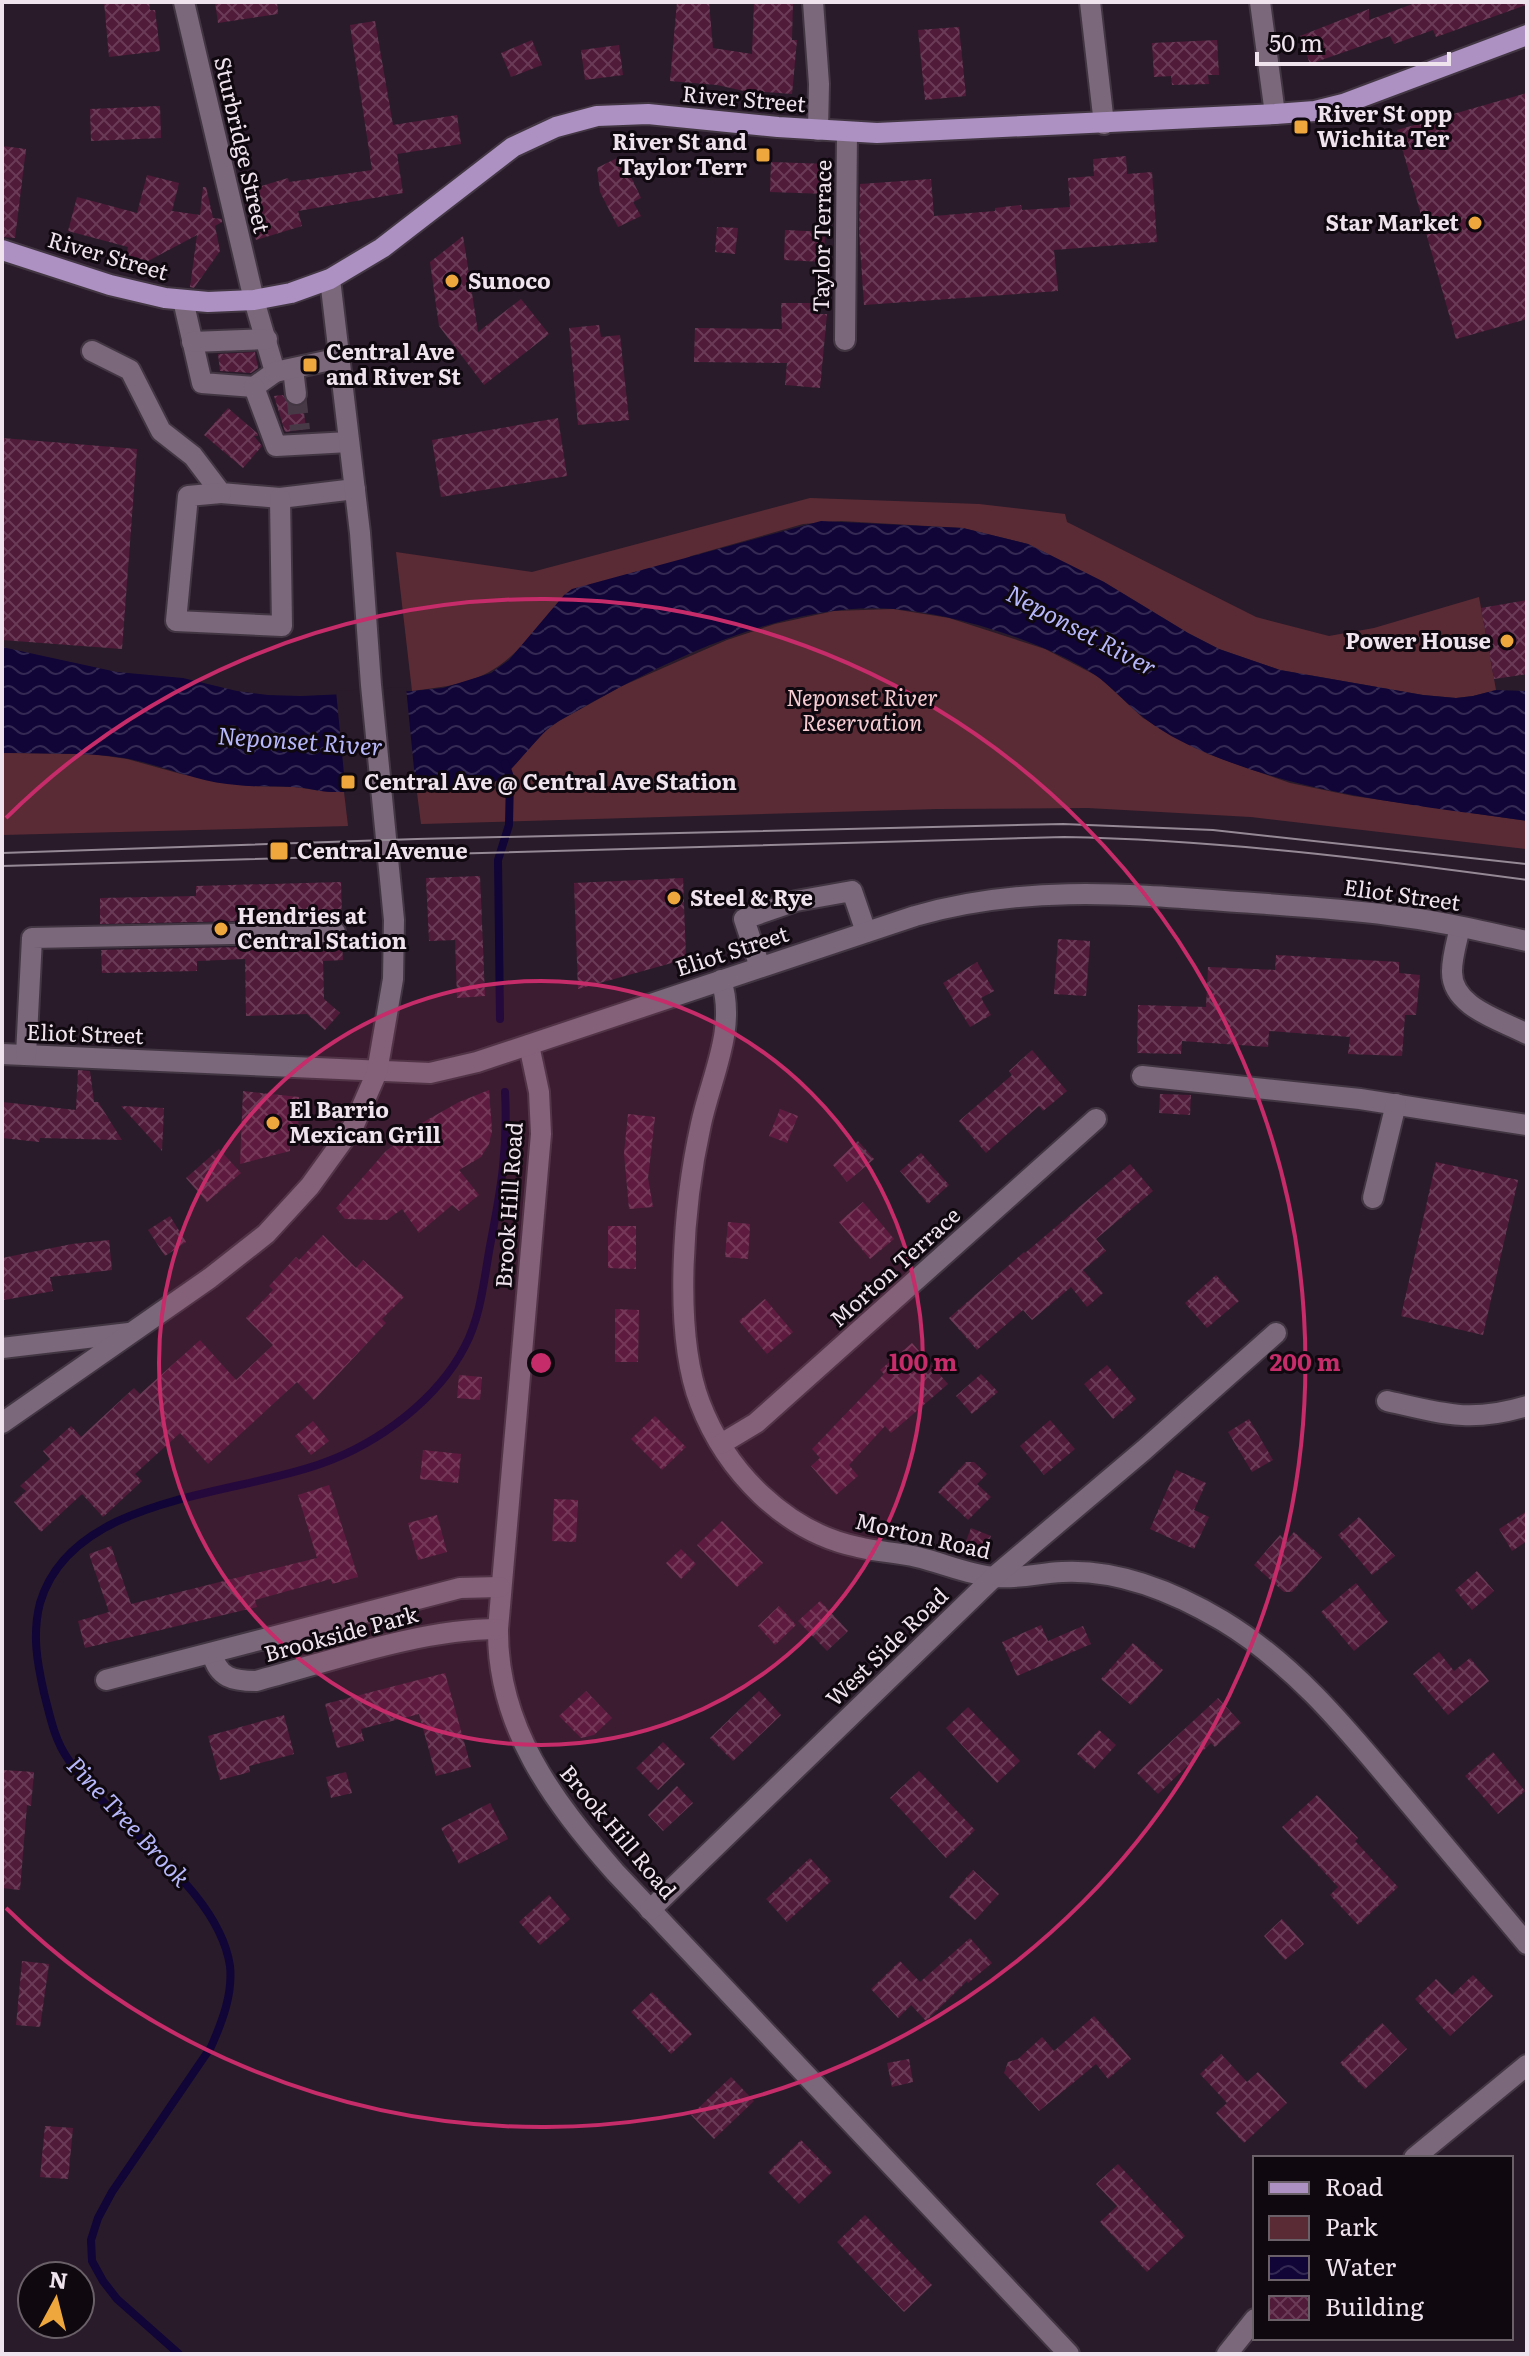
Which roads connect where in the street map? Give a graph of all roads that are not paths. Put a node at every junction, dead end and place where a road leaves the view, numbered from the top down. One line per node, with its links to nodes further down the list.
1 (184, 2): 13 (street, Sturbridge Street)
2 (813, 2): 8 (street)
3 (1090, 2): 7 (street)
4 (1260, 2): 6 (street)
5 (1527, 35): 6 (main road, River Street)
6 (1275, 114): 7 (main road, River Street)
7 (1104, 124): 9 (main road, River Street)
8 (818, 130): 9 (main road, River Street); 11 (main road, River Street)
9 (847, 132): 15 (street, Taylor Terrace)
10 (2, 250): 12 (main road, River Street)
11 (330, 279): 13 (main road, River Street); 18 (street)
12 (183, 300): 13 (main road, River Street); 16 (street)
13 (254, 300): 14 (street, Sturbridge Street)
14 (267, 339): 16 (street); 19 (street, Sturbridge Street)
15 (845, 340)
16 (192, 342): 20 (street)
17 (92, 351): 24 (street)
18 (340, 358): 19 (street); 22 (street)
19 (284, 371): 20 (street); 21 (street, Sturbridge Street)
20 (254, 387): 22 (street)
21 (296, 394)
22 (349, 442): 23 (street)
23 (355, 489): 25 (street); 36 (street)
24 (221, 493): 25 (street); 25 (street)
25 (280, 498)
26 (1460, 927): 28 (street, Eliot Street); 29 (street, Eliot Street); 32 (street)
27 (335, 932): 35 (street)
28 (866, 932): 30 (street, Eliot Street); 30 (street)
29 (1527, 941)
30 (760, 967): 31 (street, Eliot Street)
31 (721, 980): 33 (street, Eliot Street); 48 (street, Morton Road)
32 (1527, 1034)
33 (529, 1045): 36 (street, Eliot Street); 50 (street, Brook Hill Road)
34 (2, 1054): 35 (street, Eliot Street)
35 (26, 1055): 36 (street, Eliot Street)
36 (377, 1072): 42 (street)
37 (1142, 1076): 38 (street)
38 (1396, 1104): 40 (street); 41 (street)
39 (1096, 1119): 48 (street, Morton Terrace)
40 (1527, 1125)
41 (1373, 1198)
42 (131, 1333): 44 (street); 47 (street)
43 (1276, 1333): 49 (street, West Side Road)
44 (2, 1348)
45 (1387, 1401): 46 (street)
46 (1527, 1406)
47 (2, 1423)
48 (721, 1444): 49 (street, Morton Road)
49 (994, 1577): 54 (street, West Side Road); 55 (street, Morton Road)
50 (500, 1587): 51 (street, Brook Hill Road); 52 (street, Brookside Park)
51 (498, 1629): 52 (street, Brookside Park); 54 (street, Brook Hill Road)
52 (212, 1653): 53 (street, Brookside Park)
53 (106, 1680)
54 (650, 1910): 59 (street, Brook Hill Road)
55 (1527, 1944)
56 (1527, 2065): 57 (street)
57 (1416, 2156)
58 (1253, 2322): 60 (street)
59 (1069, 2354)
60 (1227, 2354)

